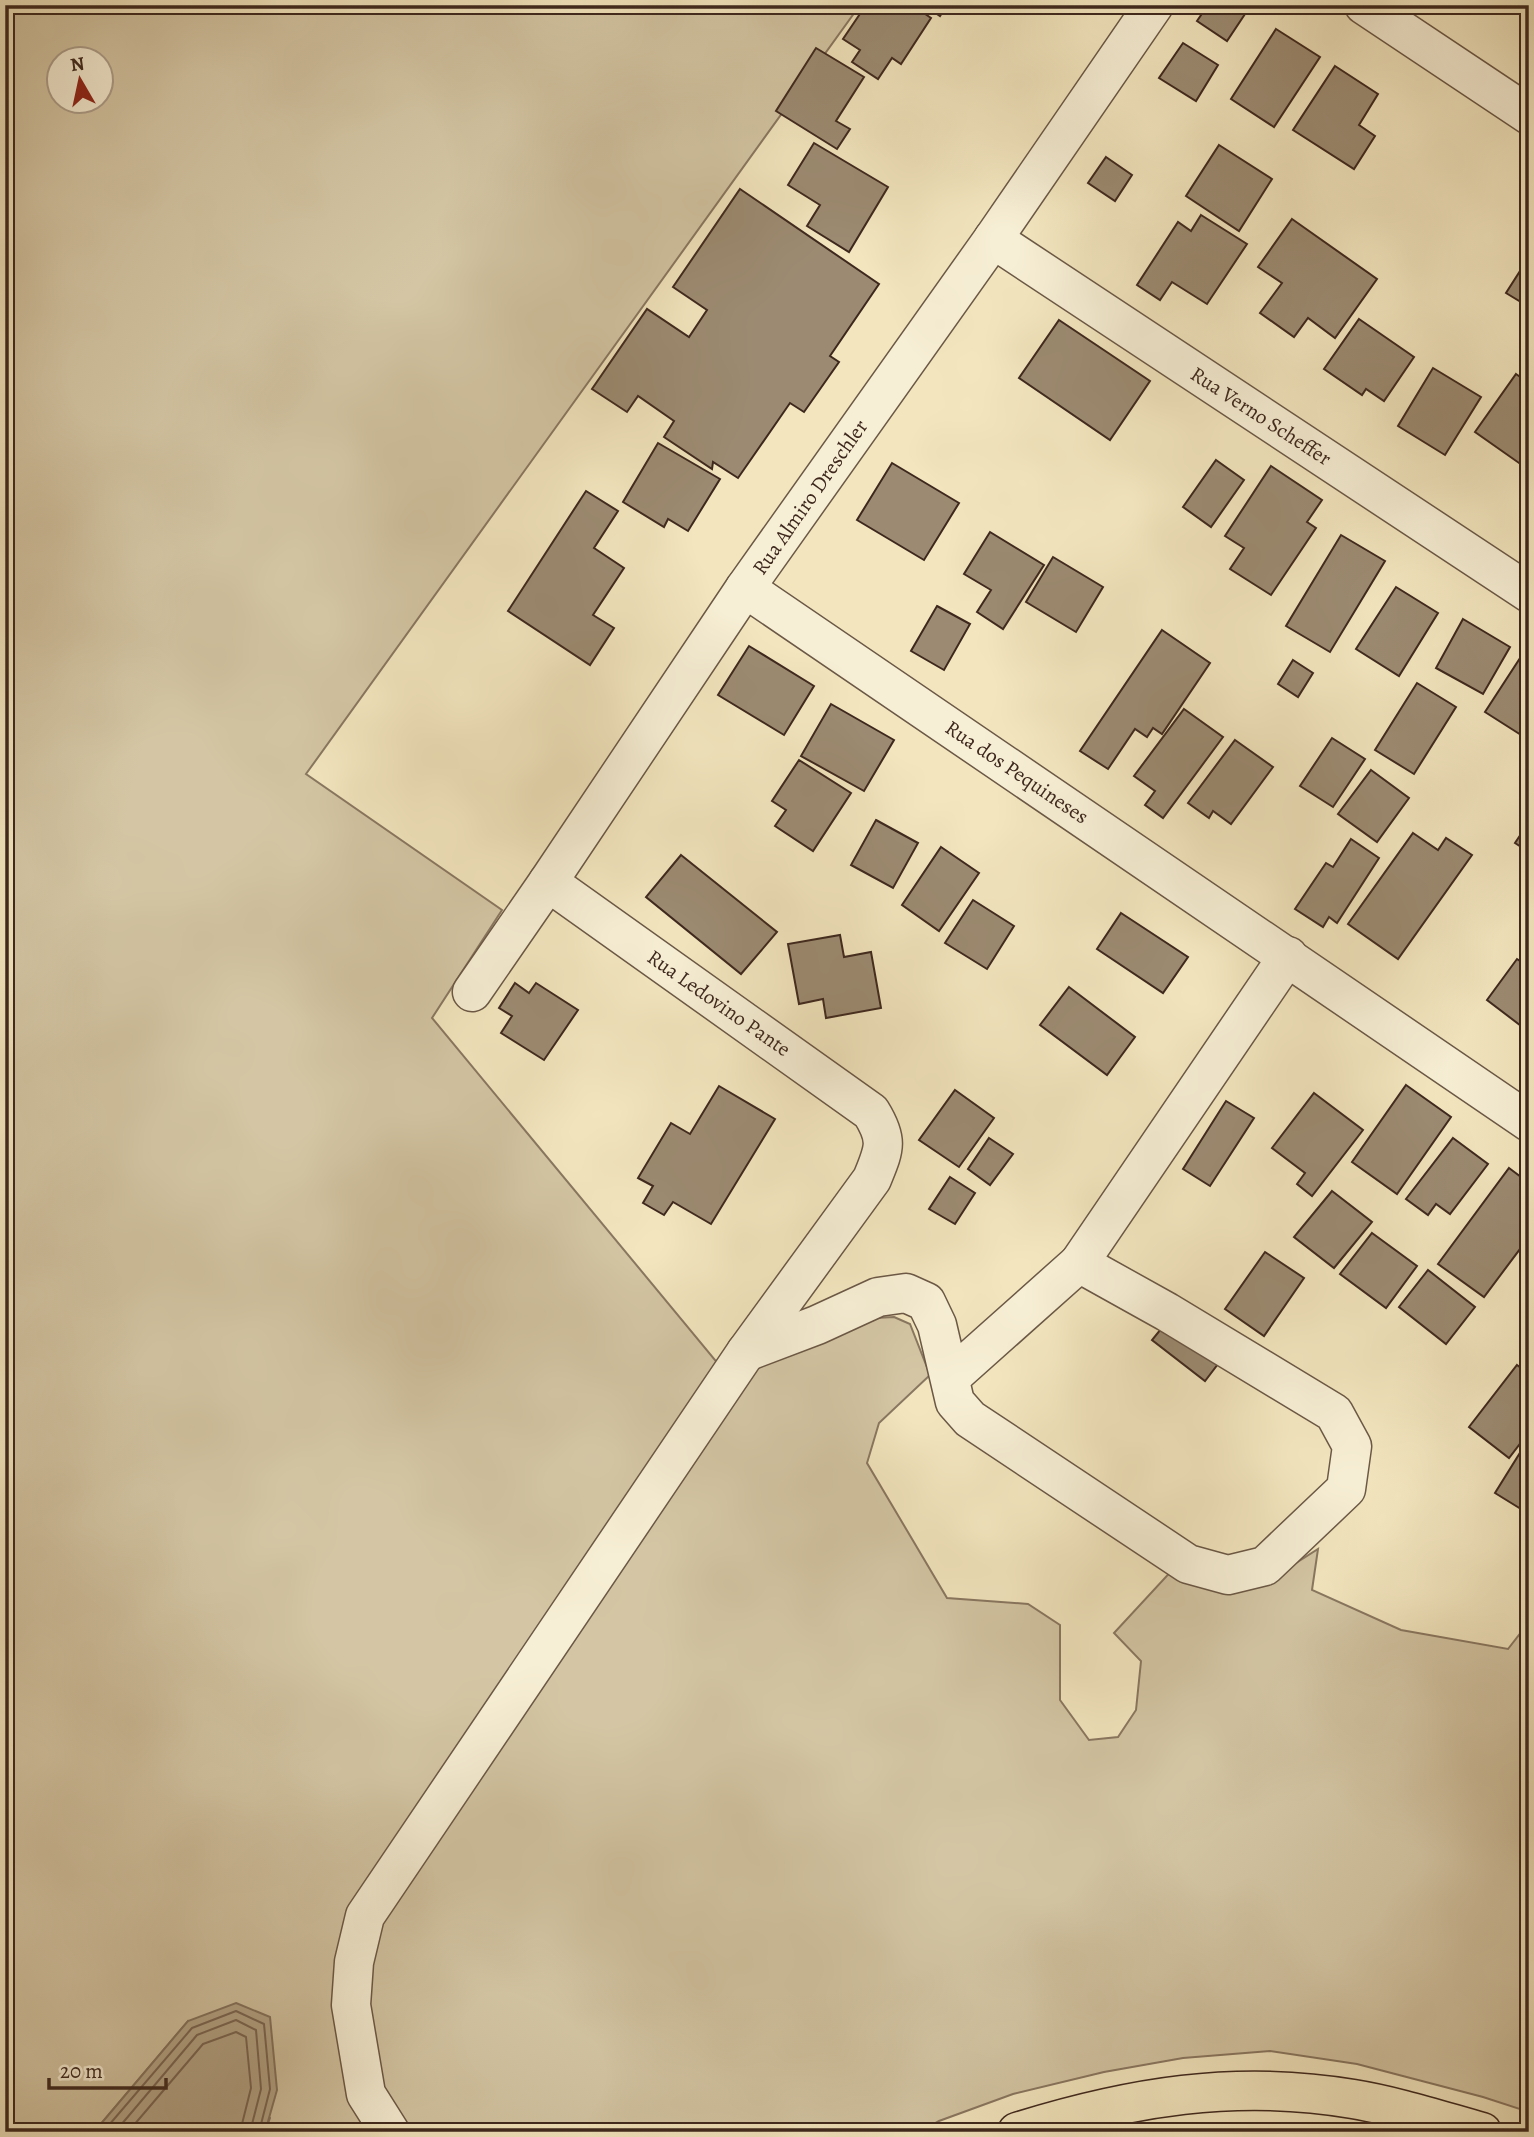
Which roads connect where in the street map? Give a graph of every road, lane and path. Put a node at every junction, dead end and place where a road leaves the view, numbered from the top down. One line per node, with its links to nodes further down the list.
1 (1154, 5): 4 (street, Rua Almiro Dreschler)
2 (1364, 5): 3 (street)
3 (1529, 115)
4 (993, 239): 5 (street, Rua Almiro Dreschler); 6 (street, Rua Verno Scheffer)
5 (746, 588): 7 (street, Rua Almiro Dreschler); 8 (street, Rua dos Pequineses)
6 (1529, 593)
7 (548, 882): 9 (street, Rua Almiro Dreschler); 12 (street, Rua Ledovino Pante)
8 (1288, 956): 10 (street, Rua dos Pequineses); 11 (street)
9 (472, 992)
10 (1529, 1122)
11 (1079, 1263): 13 (street); 13 (street)
12 (746, 1352): 13 (street); 14 (street)
13 (950, 1378)
14 (390, 2132)
15 (1017, 2132): 16 (main road)
16 (1482, 2132)

